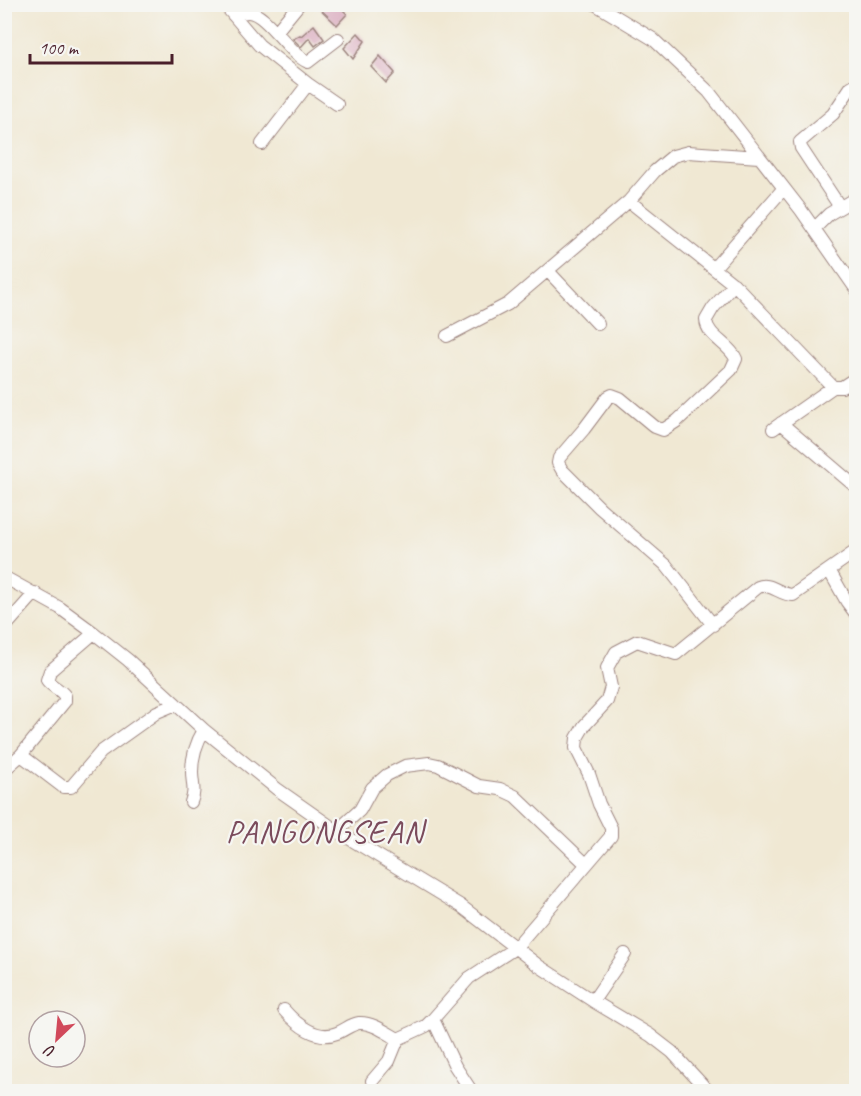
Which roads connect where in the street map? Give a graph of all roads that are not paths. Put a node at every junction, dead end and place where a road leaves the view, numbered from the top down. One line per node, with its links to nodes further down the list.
1 (224, 4): 4 (street)
2 (299, 4): 5 (street)
3 (595, 4): 11 (street)
4 (233, 15): 5 (street); 7 (street)
5 (276, 32): 6 (street)
6 (338, 39)
7 (308, 84): 9 (street); 10 (street)
8 (856, 84): 15 (street)
9 (337, 104)
10 (262, 144)
11 (759, 157): 12 (street); 14 (street)
12 (784, 188): 16 (street); 17 (street)
13 (856, 198): 15 (street)
14 (629, 201): 17 (street); 18 (street)
15 (840, 207): 16 (street)
16 (814, 229): 20 (street)
17 (714, 268): 19 (street)
18 (548, 271): 21 (street); 22 (street)
19 (734, 284): 24 (street); 31 (street)
20 (856, 289)
21 (598, 324)
22 (447, 336)
23 (856, 378): 24 (street)
24 (833, 387): 25 (street)
25 (856, 487)
26 (856, 551): 27 (street)
27 (829, 570): 30 (street); 31 (street)
28 (4, 577): 29 (street)
29 (35, 593): 32 (street); 33 (street)
30 (856, 614)
31 (713, 625): 40 (street)
32 (4, 628)
33 (94, 633): 34 (street); 36 (street)
34 (176, 704): 35 (street); 36 (street)
35 (204, 730): 38 (street); 39 (street)
36 (21, 755): 37 (street)
37 (4, 770)
38 (191, 802)
39 (337, 831): 40 (street); 41 (street)
40 (586, 864): 41 (street)
41 (515, 948): 43 (street); 45 (street)
42 (625, 954): 43 (street)
43 (593, 1001): 49 (street)
44 (284, 1010): 46 (street)
45 (433, 1019): 46 (street); 48 (street)
46 (398, 1039): 47 (street)
47 (372, 1081)
48 (472, 1092)
49 (709, 1092)

